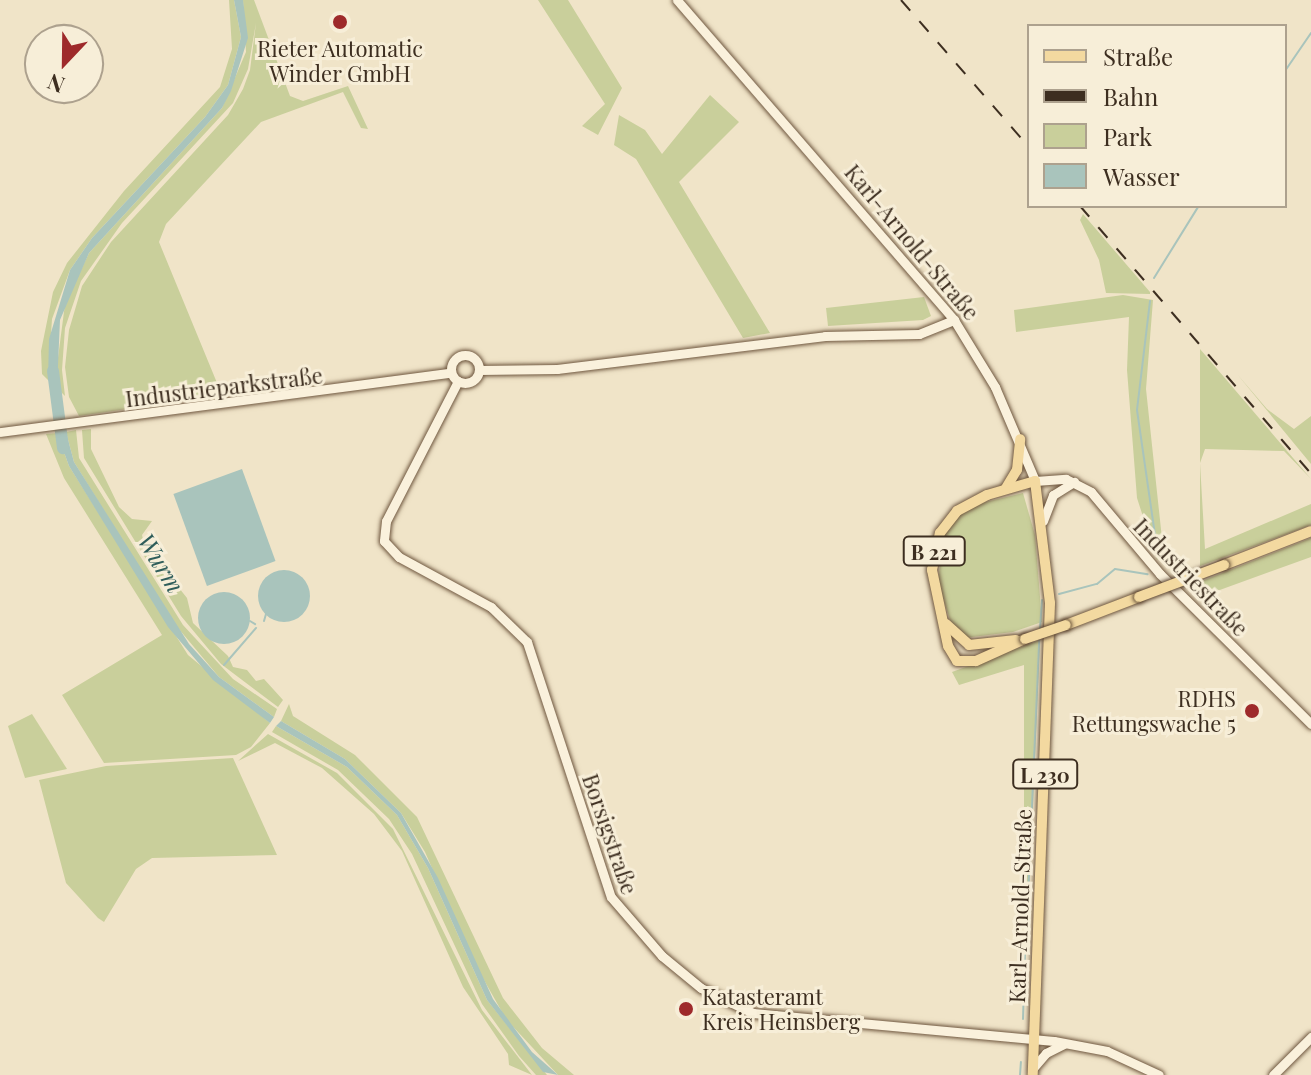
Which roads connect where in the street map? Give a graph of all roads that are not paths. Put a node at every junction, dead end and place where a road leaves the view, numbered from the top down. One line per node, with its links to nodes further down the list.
1 (677, 0): 2 (street, Karl-Arnold-Straße)
2 (954, 320): 3 (street, Industrieparkstraße); 6 (street, Karl-Arnold-Straße)
3 (479, 370): 4 (street, Industrieparkstraße); 4 (street, Industrieparkstraße)
4 (455, 377): 5 (street, Industrieparkstraße); 16 (street, Borsigstraße)
5 (0, 432)
6 (1020, 439): 7 (street, Karl-Arnold-Straße); 9 (main road)
7 (1035, 481): 8 (street); 9 (main road, B 221); 10 (main road, Karl-Arnold-Straße / L 230)
8 (1075, 482): 10 (street); 14 (street, Industriestraße)
9 (1006, 488): 12 (main road, B 221)
10 (1043, 521): 16 (main road, Karl-Arnold-Straße / L 230)
11 (1311, 531): 13 (main road, B 221, bridge)
12 (943, 619): 13 (main road, B 221); 13 (main road, B 221)
13 (1025, 639)
14 (1311, 724)
15 (1311, 1037): 20 (street)
16 (1035, 1040): 17 (street, Borsigstraße); 18 (main road, Karl-Arnold-Straße / L 230)
17 (1068, 1044): 18 (street); 19 (street, Borsigstraße)
18 (1033, 1072)
19 (1159, 1075)
20 (1273, 1075)

